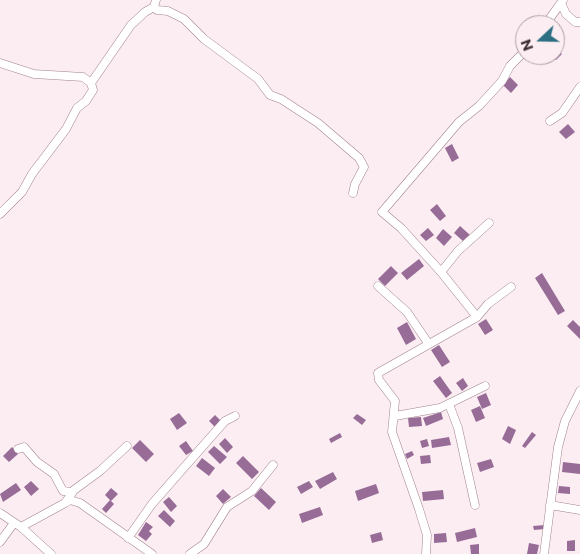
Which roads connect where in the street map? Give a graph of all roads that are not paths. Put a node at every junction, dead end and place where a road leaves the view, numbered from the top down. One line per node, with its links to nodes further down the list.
1 (562, 1): 3 (street); 4 (street)
2 (155, 3): 7 (street); 10 (street)
3 (552, 15)
4 (580, 22)
5 (515, 61): 13 (street)
6 (0, 63): 7 (street)
7 (91, 82): 11 (street)
8 (580, 87): 9 (street)
9 (550, 121)
10 (353, 193)
11 (0, 214)
12 (489, 223): 13 (street)
13 (441, 272): 16 (street)
14 (378, 286): 17 (street)
15 (512, 287): 16 (street)
16 (477, 316): 17 (street)
17 (428, 344): 22 (street)
18 (485, 386): 20 (street)
19 (580, 391): 29 (street)
20 (449, 404): 22 (street); 28 (street)
21 (235, 416): 33 (street)
22 (394, 416): 38 (street)
23 (127, 446): 26 (street)
24 (18, 449): 26 (street)
25 (273, 464): 37 (street)
26 (72, 492): 27 (street)
27 (65, 503): 32 (street); 33 (street)
28 (475, 505)
29 (550, 505): 30 (street); 39 (street)
30 (580, 510)
31 (0, 513): 32 (street)
32 (18, 525): 34 (street); 35 (street)
33 (128, 538): 36 (street)
34 (0, 542)
35 (51, 554)
36 (152, 554)
37 (190, 554)
38 (426, 554)
39 (544, 554)

